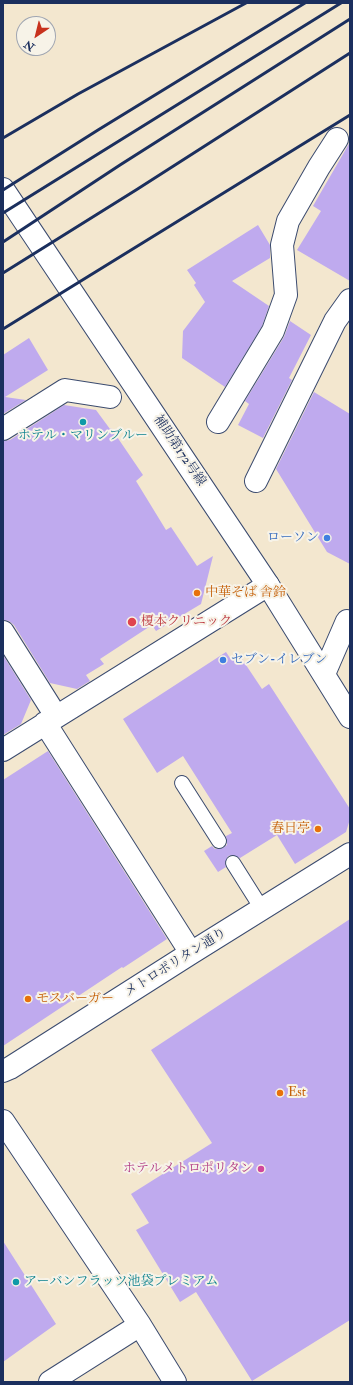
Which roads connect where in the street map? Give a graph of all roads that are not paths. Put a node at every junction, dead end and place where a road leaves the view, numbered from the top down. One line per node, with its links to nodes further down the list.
1 (337, 139): 5 (street)
2 (3, 189): 8 (street, 補助第172号線)
3 (350, 300): 7 (street)
4 (110, 397): 6 (street)
5 (218, 422)
6 (3, 429)
7 (256, 481)
8 (268, 584): 11 (street, 補助第172号線); 13 (street)
9 (349, 620): 11 (street)
10 (3, 632): 13 (street)
11 (324, 674): 12 (street, 補助第172号線)
12 (350, 717)
13 (50, 719): 14 (street); 20 (street)
14 (3, 750)
15 (182, 783): 16 (lane)
16 (219, 841)
17 (350, 854): 19 (street, メトロポリタン通り)
18 (233, 863): 19 (lane)
19 (262, 909): 20 (street, メトロポリタン通り)
20 (191, 953): 21 (street, メトロポリタン通り)
21 (3, 1072)
22 (3, 1121): 23 (street)
23 (140, 1325): 24 (street); 25 (street)
24 (50, 1382)
25 (175, 1382)

